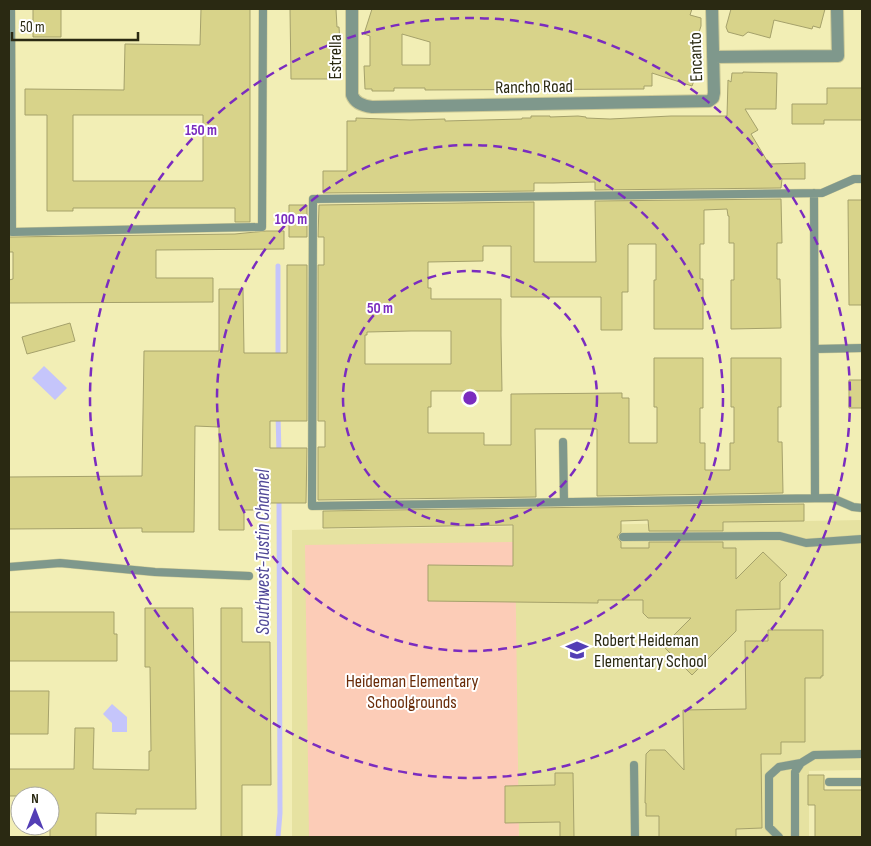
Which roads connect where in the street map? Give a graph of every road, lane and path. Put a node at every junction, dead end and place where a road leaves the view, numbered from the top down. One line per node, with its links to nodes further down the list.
1 (11, 9): 2 (lane)
2 (263, 9)
3 (352, 9): 8 (street, Estrella)
4 (712, 9): 6 (street, Encanto)
5 (837, 9): 6 (street)
6 (713, 57): 7 (street, Encanto)
7 (709, 101): 8 (street, Rancho Road)
8 (359, 103)
9 (862, 179): 10 (lane)
10 (814, 193): 12 (lane); 15 (lane)
11 (862, 348): 12 (lane)
12 (814, 349): 14 (lane)
13 (563, 442): 15 (lane)
14 (816, 498): 15 (lane); 16 (lane)
15 (564, 502)
16 (862, 508)
17 (623, 538): 18 (lane)
18 (862, 538)
19 (9, 568): 20 (lane)
20 (249, 576)
21 (862, 754): 22 (lane)
22 (801, 763): 27 (lane); 28 (lane)
23 (634, 765): 26 (lane)
24 (829, 782): 25 (lane)
25 (862, 782)
26 (635, 837)
27 (779, 837)
28 (795, 837)

